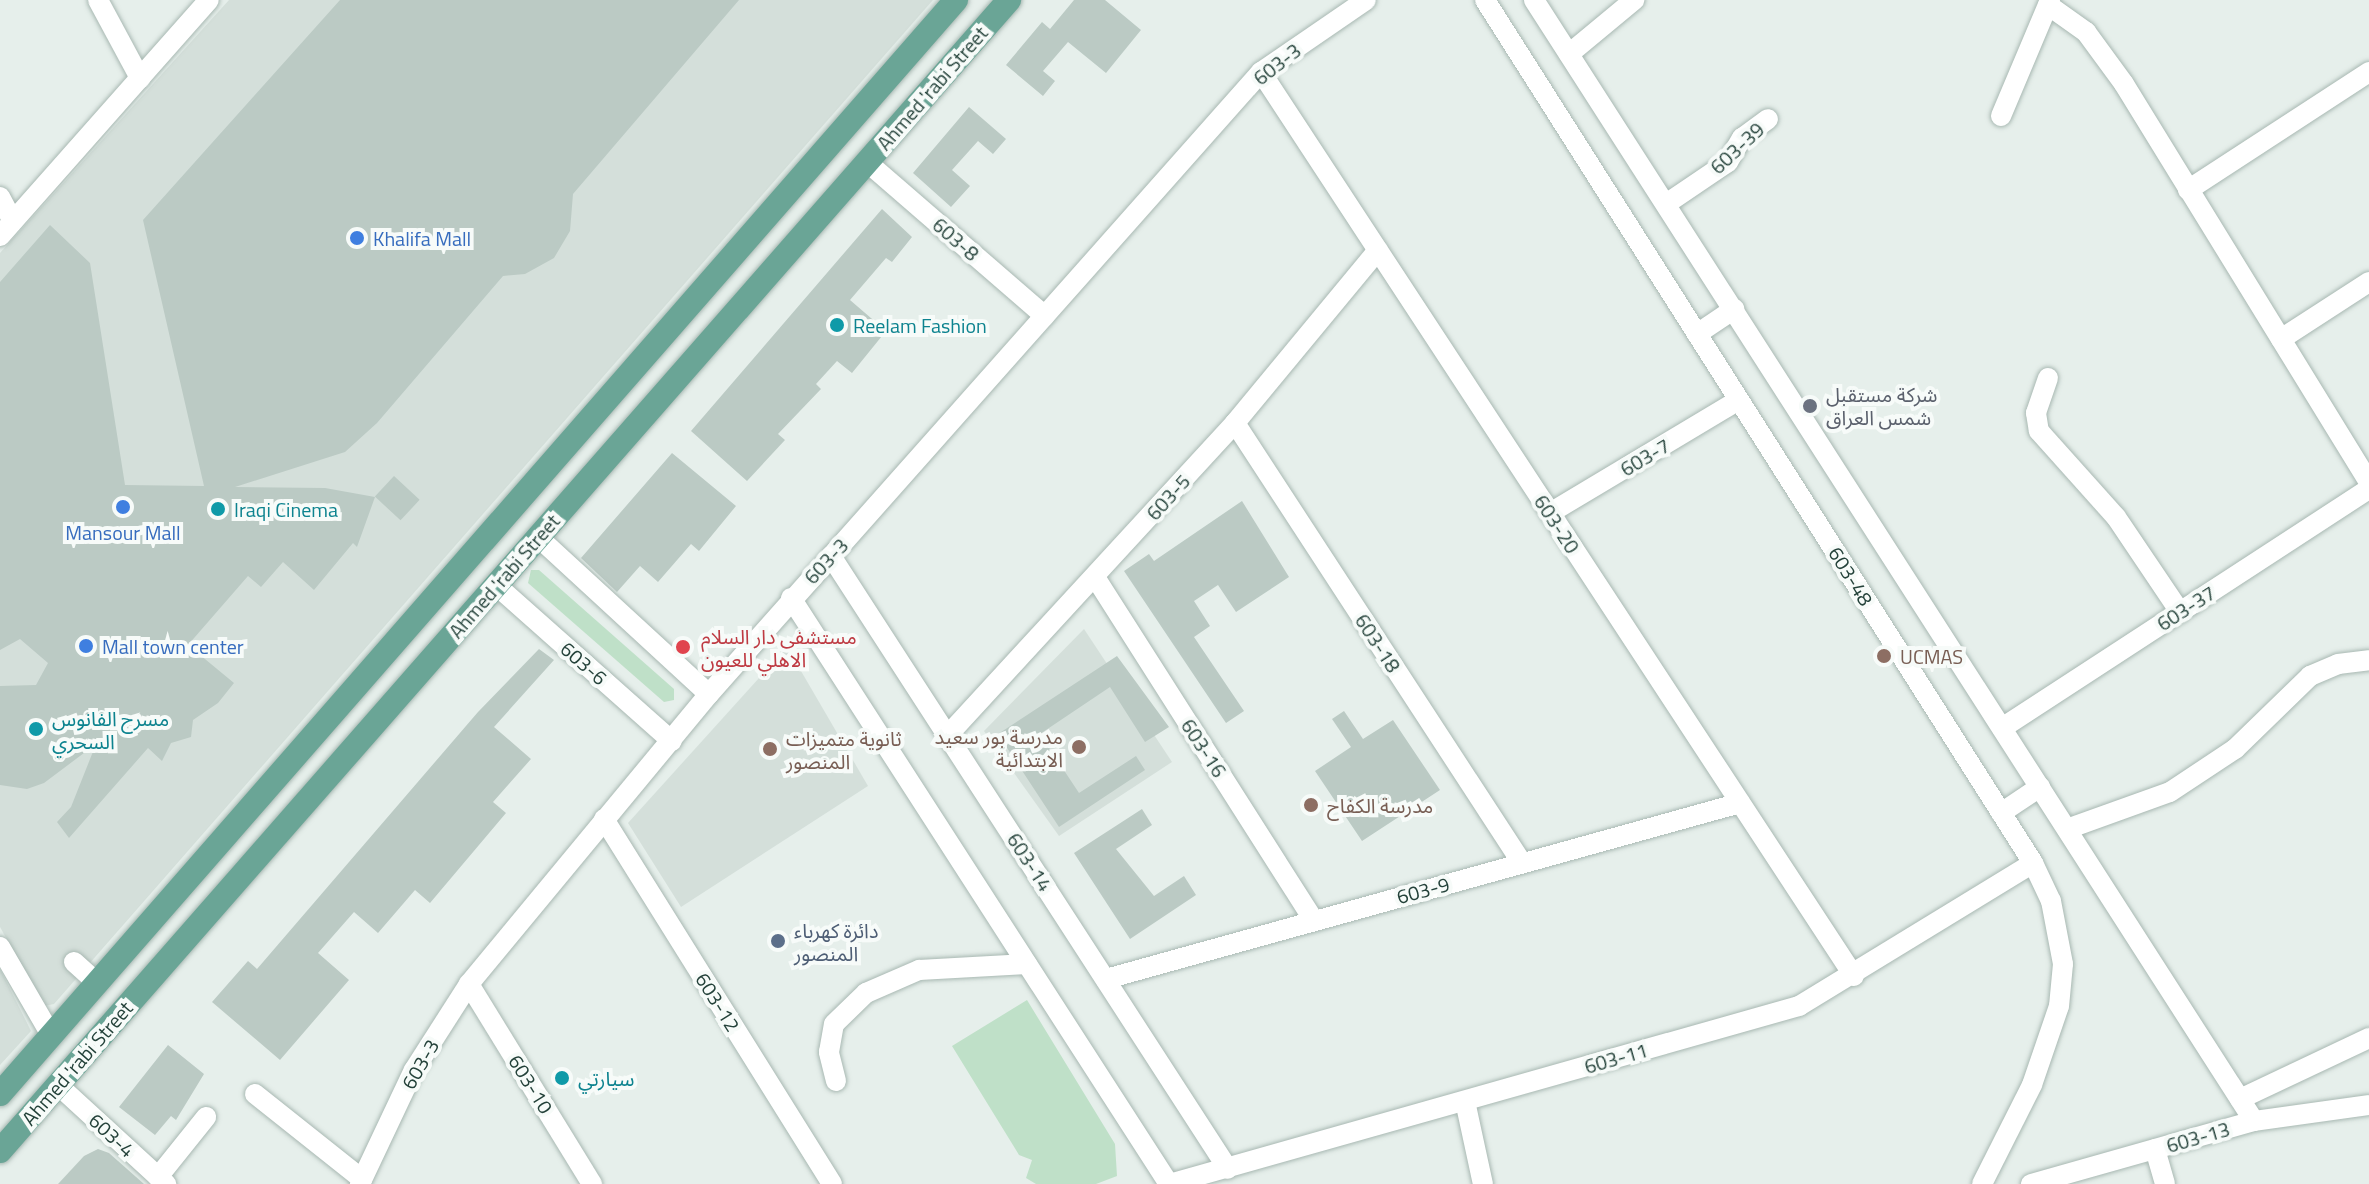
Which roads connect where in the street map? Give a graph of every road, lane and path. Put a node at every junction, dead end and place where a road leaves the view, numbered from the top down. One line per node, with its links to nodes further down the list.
1 (98, 0): 13 (street)
2 (209, 0): 13 (street)
3 (956, 0): 57 (main road, Ahmed 'rabi Street)
4 (1009, 0): 16 (main road, Ahmed 'rabi Street)
5 (1366, 0): 11 (street, 603-3)
6 (1485, 0): 25 (street, 603-48)
7 (1534, 0): 10 (street)
8 (1634, 0): 10 (street)
9 (2049, 3): 14 (street); 17 (street)
10 (1569, 54): 19 (street)
11 (1261, 72): 21 (street, 603-20); 24 (street, 603-3)
12 (2369, 72): 17 (street)
13 (140, 78): 20 (street)
14 (2001, 116)
15 (1768, 119): 19 (street, 603-39)
16 (867, 162): 24 (street, 603-8); 33 (main road, Ahmed 'rabi Street)
17 (2188, 190): 26 (street)
18 (0, 197): 20 (street)
19 (1666, 204): 23 (street)
20 (7, 229)
21 (1378, 250): 29 (street, 603-5); 32 (street, 603-20)
22 (2369, 282): 26 (street)
23 (1734, 309): 25 (street); 41 (street)
24 (1045, 316): 34 (street, 603-3)
25 (1697, 334): 28 (street, 603-48)
26 (2281, 339): 30 (street)
27 (2048, 378): 38 (street)
28 (1739, 400): 32 (street, 603-7); 46 (street, 603-48)
29 (1235, 423): 35 (street, 603-5); 49 (street, 603-18)
30 (2369, 482)
31 (2369, 489): 38 (street, 603-37)
32 (1550, 513): 45 (street, 603-20)
33 (538, 537): 36 (main road, Ahmed 'rabi Street); 40 (street)
34 (831, 556): 37 (street, 603-3); 42 (street, 603-14)
35 (1095, 577): 42 (street, 603-5); 51 (street, 603-16)
36 (496, 585): 43 (street, 603-6); 62 (main road, Ahmed 'rabi Street)
37 (791, 598): 40 (street, 603-3); 54 (street)
38 (2180, 612): 41 (street, 603-37)
39 (2369, 660): 48 (street)
40 (709, 694): 43 (street, 603-3)
41 (2002, 728): 44 (street)
42 (948, 735): 56 (street, 603-14)
43 (672, 741): 47 (street, 603-3)
44 (2040, 787): 46 (street); 48 (street)
45 (1740, 803): 49 (street, 603-9); 55 (street, 603-20)
46 (2001, 813): 50 (street, 603-48)
47 (604, 819): 58 (street, 603-3); 76 (street, 603-12)
48 (2067, 829): 65 (street)
49 (1522, 863): 51 (street, 603-9)
50 (2033, 863): 55 (street, 603-11); 79 (street, 603-48)
51 (1313, 919): 56 (street, 603-9)
52 (0, 947): 59 (street)
53 (74, 962): 57 (street)
54 (1027, 964): 61 (street); 77 (street)
55 (1854, 976): 66 (street, 603-11)
56 (1106, 979): 72 (street, 603-14)
57 (97, 983): 59 (main road, Ahmed 'rabi Street)
58 (469, 984): 74 (street, 603-3); 75 (street, 603-10)
59 (51, 1035): 63 (main road, Ahmed 'rabi Street)
60 (2369, 1038): 65 (street)
61 (836, 1081)
62 (58, 1085): 71 (main road, Ahmed 'rabi Street); 73 (street, 603-4)
63 (0, 1094)
64 (255, 1094): 74 (street)
65 (2240, 1099): 69 (street)
66 (1465, 1101): 72 (street, 603-11); 78 (street)
67 (2369, 1105): 69 (street, 603-13)
68 (206, 1117): 73 (street)
69 (2254, 1121): 70 (street, 603-13)
70 (2155, 1149): 80 (street, 603-13); 81 (street)
71 (0, 1151)
72 (1228, 1169): 77 (street, 603-11)
73 (162, 1180)
74 (361, 1182)
75 (592, 1184)
76 (832, 1184)
77 (1169, 1184)
78 (1483, 1184)
79 (1982, 1184)
80 (2031, 1184)
81 (2165, 1184)

